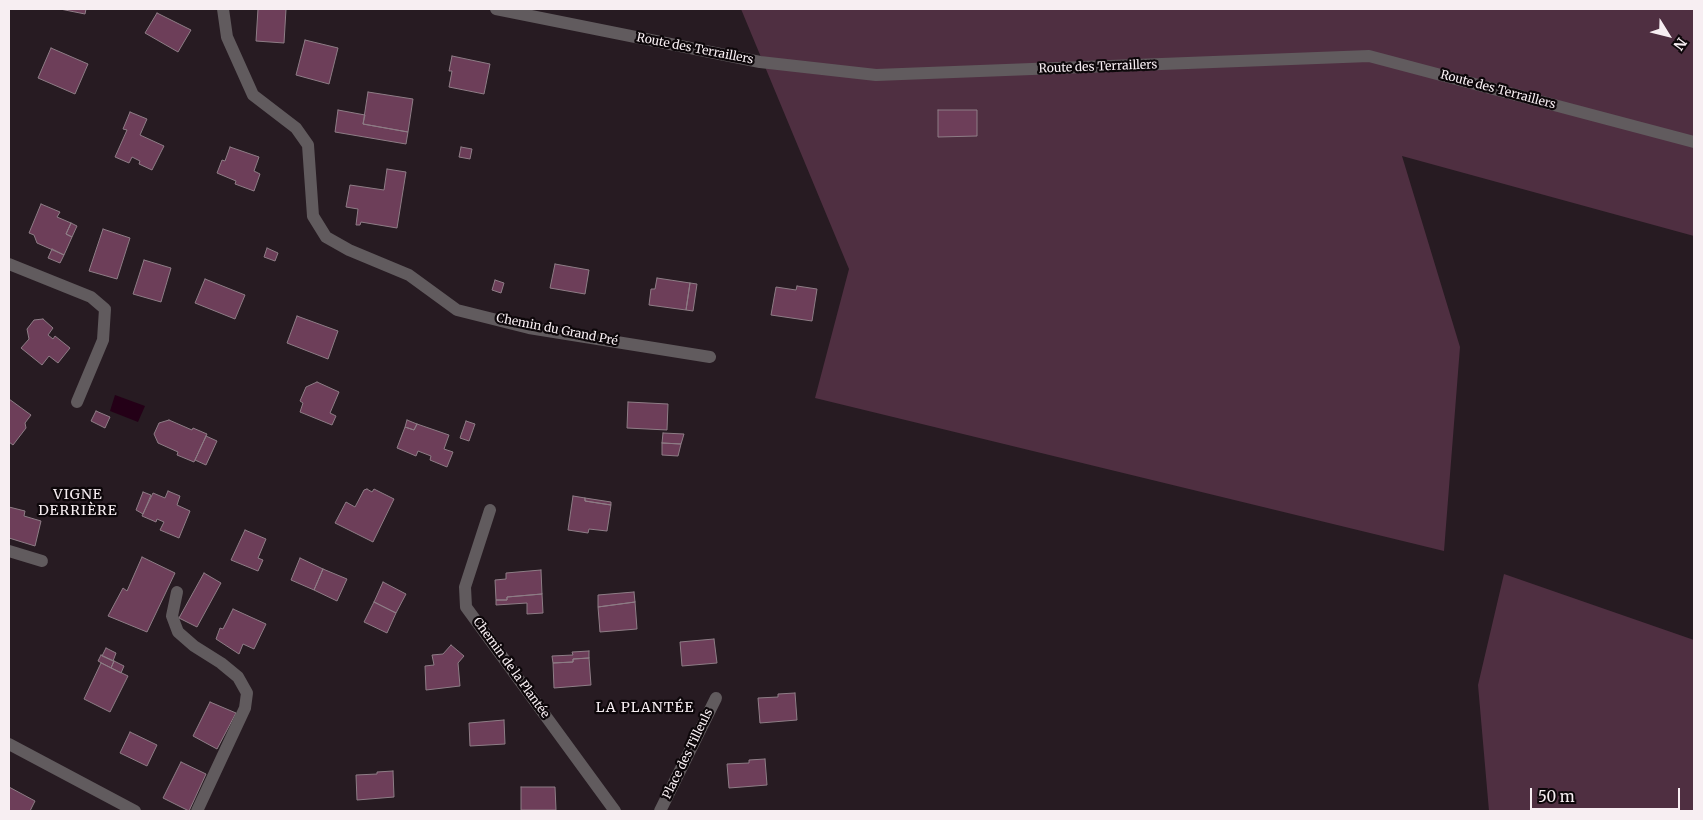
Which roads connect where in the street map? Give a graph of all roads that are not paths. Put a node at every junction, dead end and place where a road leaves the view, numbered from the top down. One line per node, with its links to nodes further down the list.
1 (223, 9): 5 (street, Chemin du Grand Pré)
2 (496, 9): 3 (street, Route des Terraillers)
3 (1694, 142)
4 (9, 264): 6 (street)
5 (710, 357)
6 (76, 402)
7 (490, 510): 15 (street, Chemin de la Plantée)
8 (9, 551): 9 (street)
9 (42, 561)
10 (177, 592): 14 (street)
11 (716, 698): 16 (street, Place des Tilleuls)
12 (9, 744): 13 (street)
13 (136, 811)
14 (197, 811)
15 (615, 811)
16 (660, 811)

